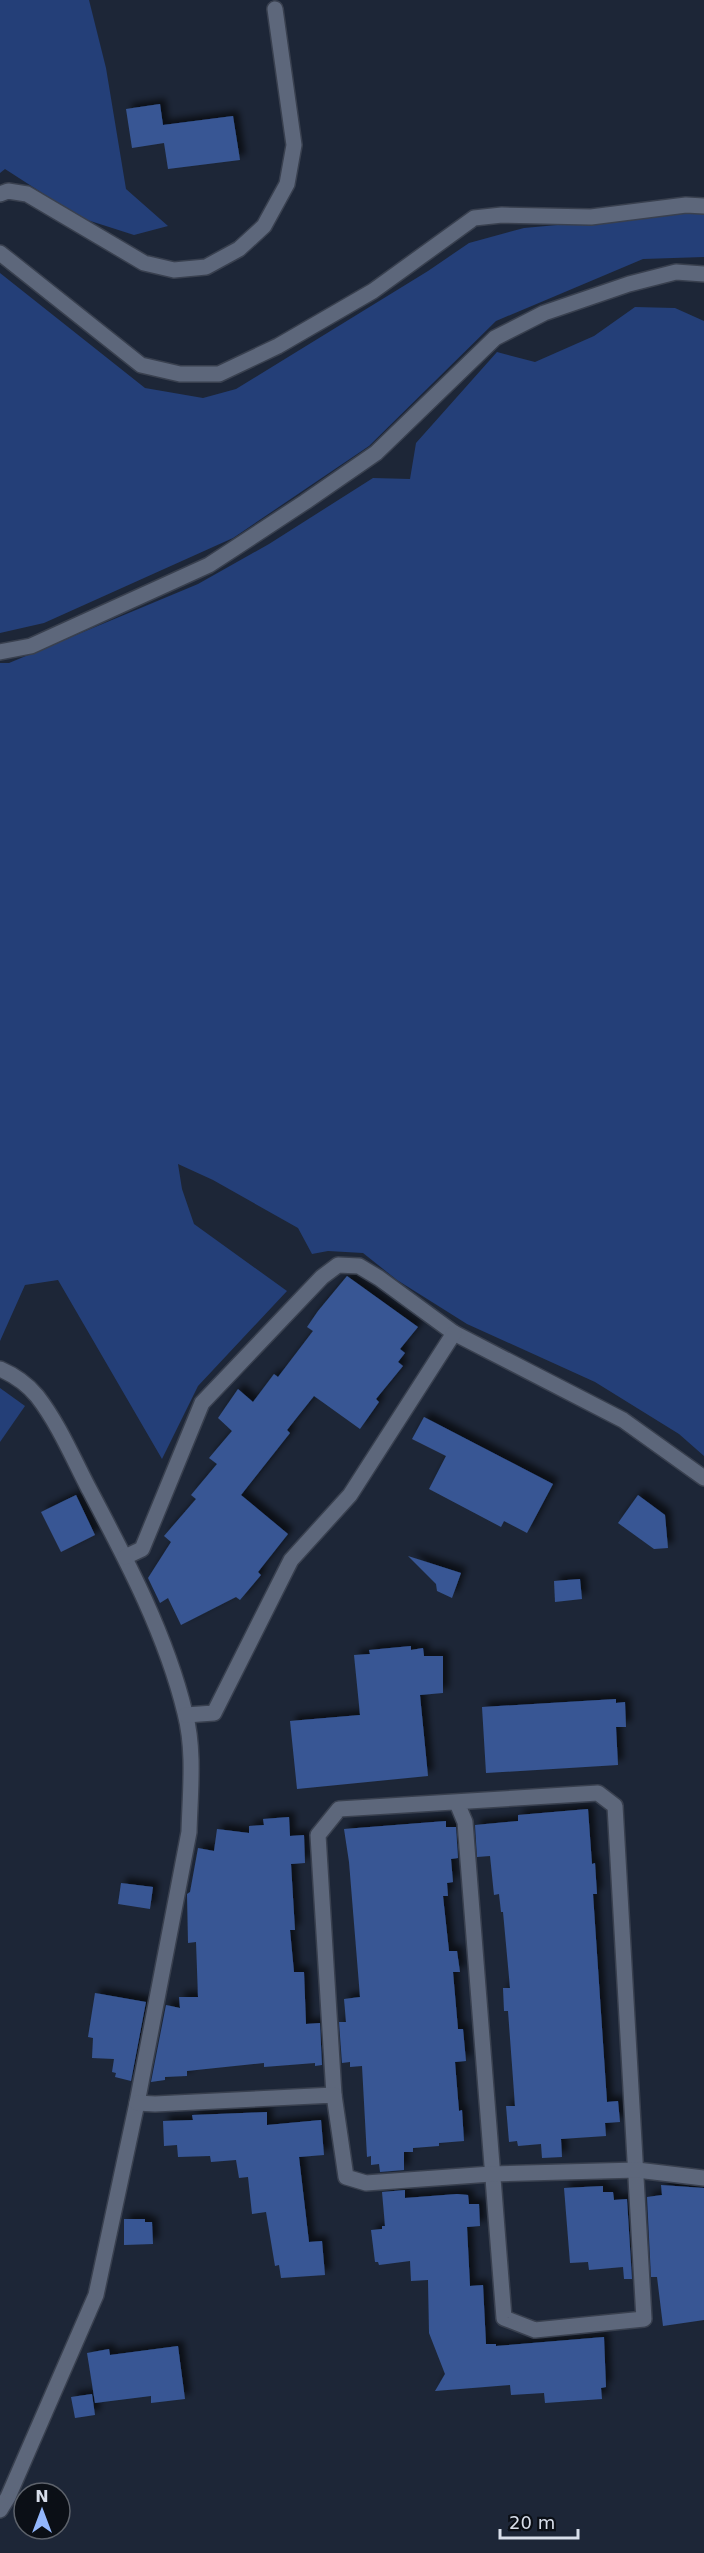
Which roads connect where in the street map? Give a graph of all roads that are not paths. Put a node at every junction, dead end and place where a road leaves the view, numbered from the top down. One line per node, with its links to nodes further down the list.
1 (275, 9): 2 (street)
2 (0, 194)
3 (704, 206): 4 (street)
4 (0, 253)
5 (704, 274): 6 (street)
6 (0, 652)
7 (454, 1333): 9 (street); 10 (street); 11 (street)
8 (0, 1370): 10 (street)
9 (704, 1478)
10 (124, 1557): 11 (street)
11 (186, 1715): 14 (street)
12 (457, 1803): 13 (street); 15 (street); 16 (street)
13 (334, 2095): 14 (street); 16 (street)
14 (137, 2103): 18 (street)
15 (638, 2170): 16 (street); 16 (street); 17 (street)
16 (491, 2174)
17 (704, 2178)
18 (0, 2510)

